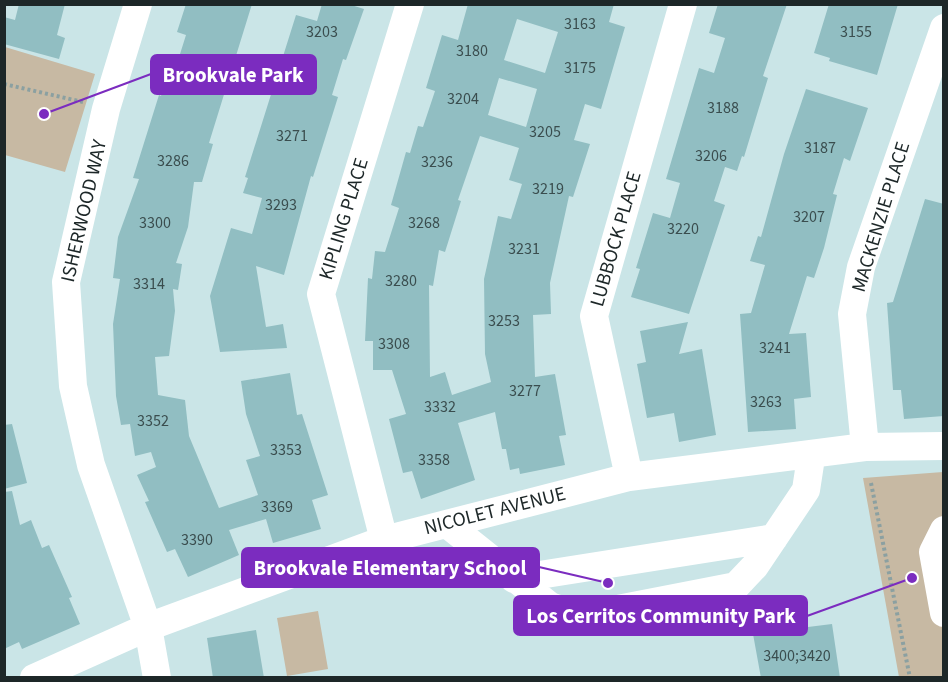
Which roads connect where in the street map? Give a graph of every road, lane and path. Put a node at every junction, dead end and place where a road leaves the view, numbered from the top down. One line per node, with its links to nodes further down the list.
1 (138, 4): 6 (street, ISHERWOOD WAY)
2 (411, 4): 15 (street, KIPLING PLACE)
3 (683, 4): 10 (street, LUBBOCK PLACE)
4 (944, 28): 8 (street, MACKENZIE PLACE)
5 (4, 84): 6 (path)
6 (106, 109): 18 (street, ISHERWOOD WAY)
7 (944, 446): 8 (street, NICOLET AVENUE)
8 (865, 447): 9 (street, NICOLET AVENUE)
9 (809, 455): 10 (street, NICOLET AVENUE); 14 (street)
10 (629, 477): 12 (street, NICOLET AVENUE)
11 (871, 483): 21 (path)
12 (447, 524): 15 (street, NICOLET AVENUE); 16 (street)
13 (944, 530): 17 (street)
14 (774, 538): 16 (street); 16 (street)
15 (384, 540): 18 (street, NICOLET AVENUE)
16 (514, 579)
17 (944, 613)
18 (148, 627): 19 (street, NICOLET AVENUE); 20 (street, ISHERWOOD WAY)
19 (34, 678)
20 (157, 678)
21 (910, 678)

